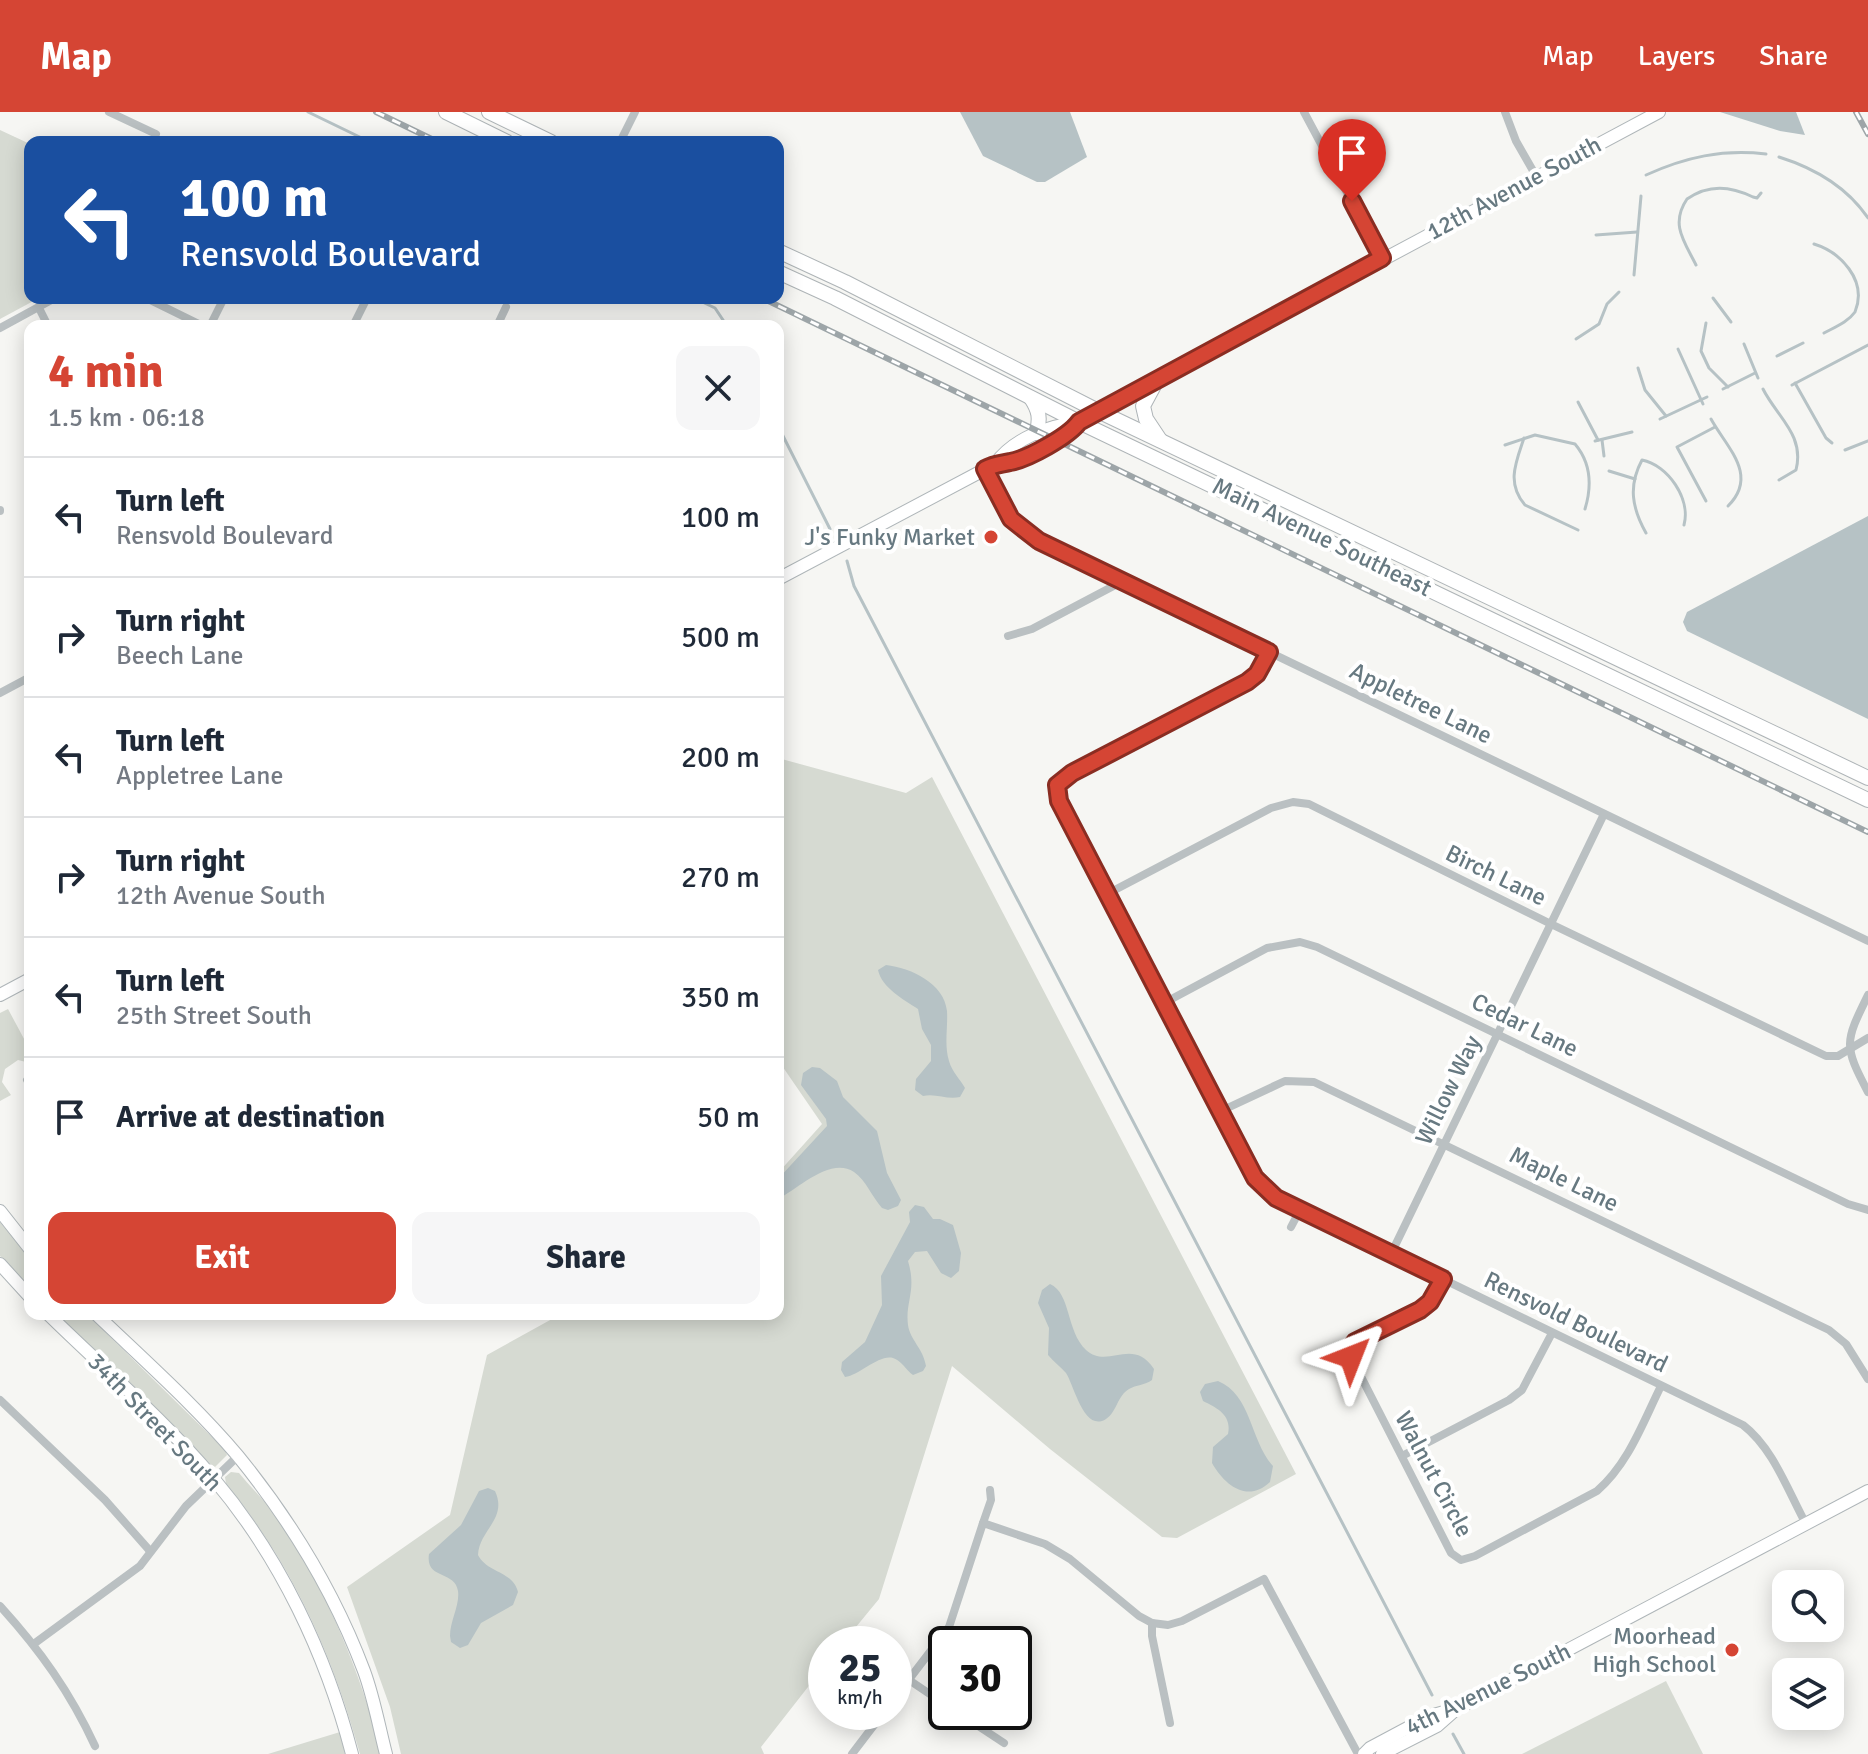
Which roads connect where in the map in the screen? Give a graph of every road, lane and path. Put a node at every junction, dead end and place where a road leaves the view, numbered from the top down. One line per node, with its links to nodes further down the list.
1 (109, 112): 8 (street)
2 (446, 112): 9 (main road)
3 (489, 112): 10 (main road)
4 (635, 112): 11 (street)
5 (1304, 112): 14 (street)
6 (1505, 112): 12 (street)
7 (1659, 112): 12 (street, 12th Avenue South)
8 (155, 136)
9 (495, 136)
10 (539, 136)
11 (623, 136)
12 (1536, 176): 14 (street, 12th Avenue South)
13 (784, 254): 26 (main road, Main Avenue Southeast)
14 (1382, 258): 24 (street, 12th Avenue South)
15 (784, 275): 25 (main road, Main Avenue Southeast)
16 (45, 304): 19 (street)
17 (158, 304): 21 (street)
18 (506, 307): 22 (street)
19 (39, 308): 20 (street); 23 (street)
20 (45, 320)
21 (191, 320)
22 (500, 320)
23 (0, 328)
24 (1157, 380): 26 (street, 12th Avenue South); 29 (main road)
25 (1031, 397): 27 (main road, Main Avenue Southeast); 28 (main road)
26 (1098, 411): 27 (street, 12th Avenue South); 29 (main road, Main Avenue Southeast)
27 (1079, 422): 28 (street); 30 (street, 12th Avenue South); 38 (main road, Main Avenue Southeast)
28 (1036, 433): 30 (street)
29 (1161, 440): 37 (main road, Main Avenue Southeast)
30 (990, 466): 31 (street, 12th Avenue South); 32 (street, Appletree Lane)
31 (784, 576)
32 (1123, 581): 33 (street); 34 (street, Appletree Lane)
33 (1008, 636)
34 (1269, 652): 39 (street, Appletree Lane); 40 (street, Rensvold Boulevard)
35 (24, 680): 36 (street)
36 (0, 693)
37 (1868, 778)
38 (1868, 800)
39 (1604, 814): 41 (street, Willow Way); 42 (street, Appletree Lane)
40 (1107, 894): 41 (street, Birch Lane); 46 (street, Rensvold Boulevard)
41 (1551, 924): 47 (street, Willow Way); 49 (street, Birch Lane)
42 (1868, 941)
43 (24, 982): 44 (street)
44 (0, 995)
45 (1868, 995): 49 (street)
46 (1164, 1003): 47 (street, Cedar Lane); 51 (street, Rensvold Boulevard)
47 (1498, 1033): 52 (street, Willow Way); 54 (street, Cedar Lane)
48 (1868, 1038): 49 (street)
49 (1849, 1051): 50 (street)
50 (1868, 1092)
51 (1221, 1111): 52 (street, Maple Lane); 53 (street, Rensvold Boulevard)
52 (1444, 1143): 58 (street, Willow Way); 65 (street, Maple Lane)
53 (1300, 1210): 56 (street); 58 (street, Rensvold Boulevard)
54 (1868, 1210)
55 (0, 1211): 57 (street)
56 (1291, 1227)
57 (24, 1241)
58 (1391, 1254): 60 (street, Rensvold Boulevard)
59 (0, 1264): 61 (street)
60 (1443, 1279): 64 (street, Rensvold Boulevard); 69 (street, Walnut Circle)
61 (24, 1290)
62 (54, 1320): 70 (street, 34th Street South)
63 (102, 1320): 68 (street, 34th Street South)
64 (1552, 1333): 66 (street, Rensvold Boulevard); 69 (street)
65 (1868, 1379)
66 (1661, 1386): 69 (street, Walnut Circle); 74 (street, Rensvold Boulevard)
67 (0, 1400): 75 (street)
68 (238, 1456): 70 (street); 87 (street, 34th Street South)
69 (1402, 1456)
70 (213, 1478): 75 (street); 86 (street, 34th Street South)
71 (990, 1490): 73 (street)
72 (1868, 1491): 74 (street, 4th Avenue South)
73 (983, 1523): 77 (street); 79 (street)
74 (1806, 1524): 80 (street, 4th Avenue South)
75 (150, 1551): 78 (street)
76 (0, 1606): 78 (street)
77 (1152, 1623): 81 (street); 89 (street)
78 (35, 1643): 85 (street)
79 (912, 1676)
80 (1458, 1708): 90 (street, 4th Avenue South); 91 (street)
81 (1170, 1723)
82 (870, 1730): 88 (street)
83 (984, 1730): 84 (street)
84 (1004, 1743)
85 (95, 1746)
86 (352, 1754)
87 (386, 1754)
88 (852, 1754)
89 (1358, 1754)
90 (1364, 1754)
91 (1382, 1754)

